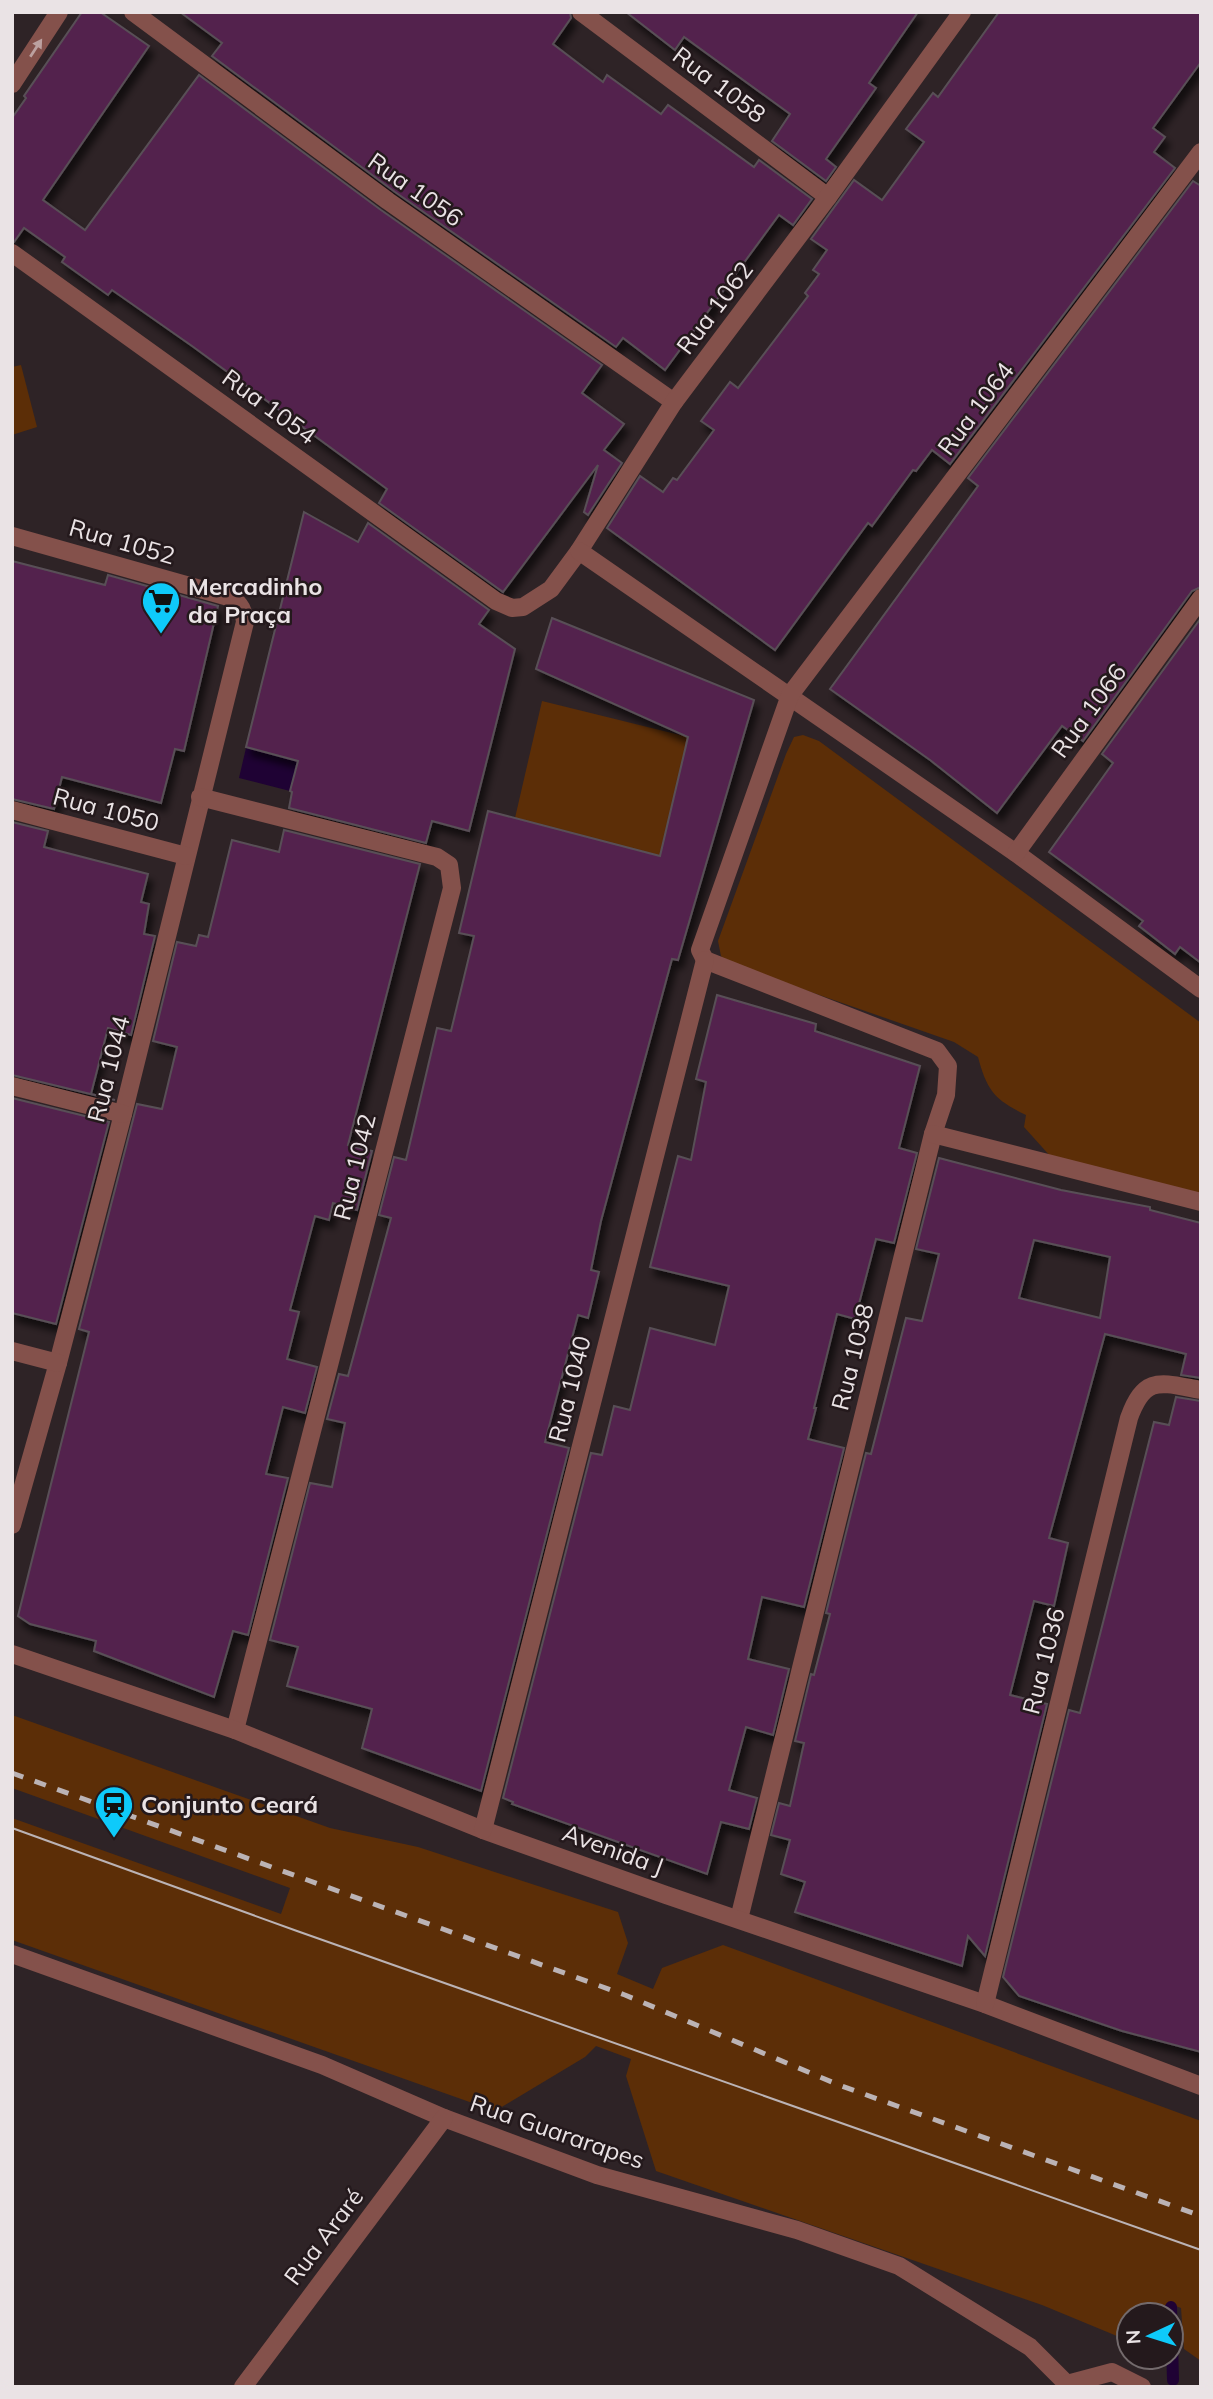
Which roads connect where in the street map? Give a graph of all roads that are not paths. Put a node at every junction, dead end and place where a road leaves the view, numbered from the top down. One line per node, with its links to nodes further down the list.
1 (59, 12): 5 (street, one-way to 1)
2 (133, 12): 9 (street, Rua 1056)
3 (580, 12): 7 (street, Rua 1058)
4 (962, 12): 7 (street, Rua 1062)
5 (12, 83)
6 (1201, 152): 15 (street, Rua 1064)
7 (828, 197): 9 (street, Rua 1062)
8 (12, 253): 13 (street, Rua 1054)
9 (674, 402): 11 (street, Rua 1062)
10 (12, 537): 14 (street, Rua 1052)
11 (579, 551): 13 (street, Rua 1062); 15 (street)
12 (1201, 598): 18 (street, Rua 1066)
13 (496, 601)
14 (245, 622): 16 (street, Rua 1044)
15 (790, 695): 18 (street); 20 (street, Rua 1064)
16 (200, 797): 19 (street, Rua 1044); 31 (street, Rua 1042)
17 (12, 810): 19 (street, Rua 1050)
18 (1016, 853): 21 (street)
19 (186, 856): 23 (street, Rua 1044)
20 (705, 960): 24 (street, Rua 1038); 32 (street, Rua 1040)
21 (1201, 989)
22 (12, 1086): 23 (street)
23 (123, 1114): 27 (street, Rua 1044)
24 (933, 1134): 25 (street); 33 (street, Rua 1038)
25 (1201, 1202)
26 (12, 1351): 27 (street)
27 (58, 1363): 29 (street, Rua 1044)
28 (1201, 1390): 35 (street, Rua 1036)
29 (12, 1525)
30 (12, 1654): 31 (street, Avenida J)
31 (235, 1730): 32 (street, Avenida J)
32 (483, 1830): 33 (street, Avenida J)
33 (739, 1919): 35 (street, Avenida J)
34 (12, 1954): 37 (street, Rua Guararapes)
35 (985, 2004): 36 (street, Avenida J)
36 (1201, 2085)
37 (444, 2118): 38 (street, Rua Guararapes); 39 (street, Rua Araré)
38 (1066, 2386): 40 (street)
39 (243, 2387)
40 (1142, 2387)

